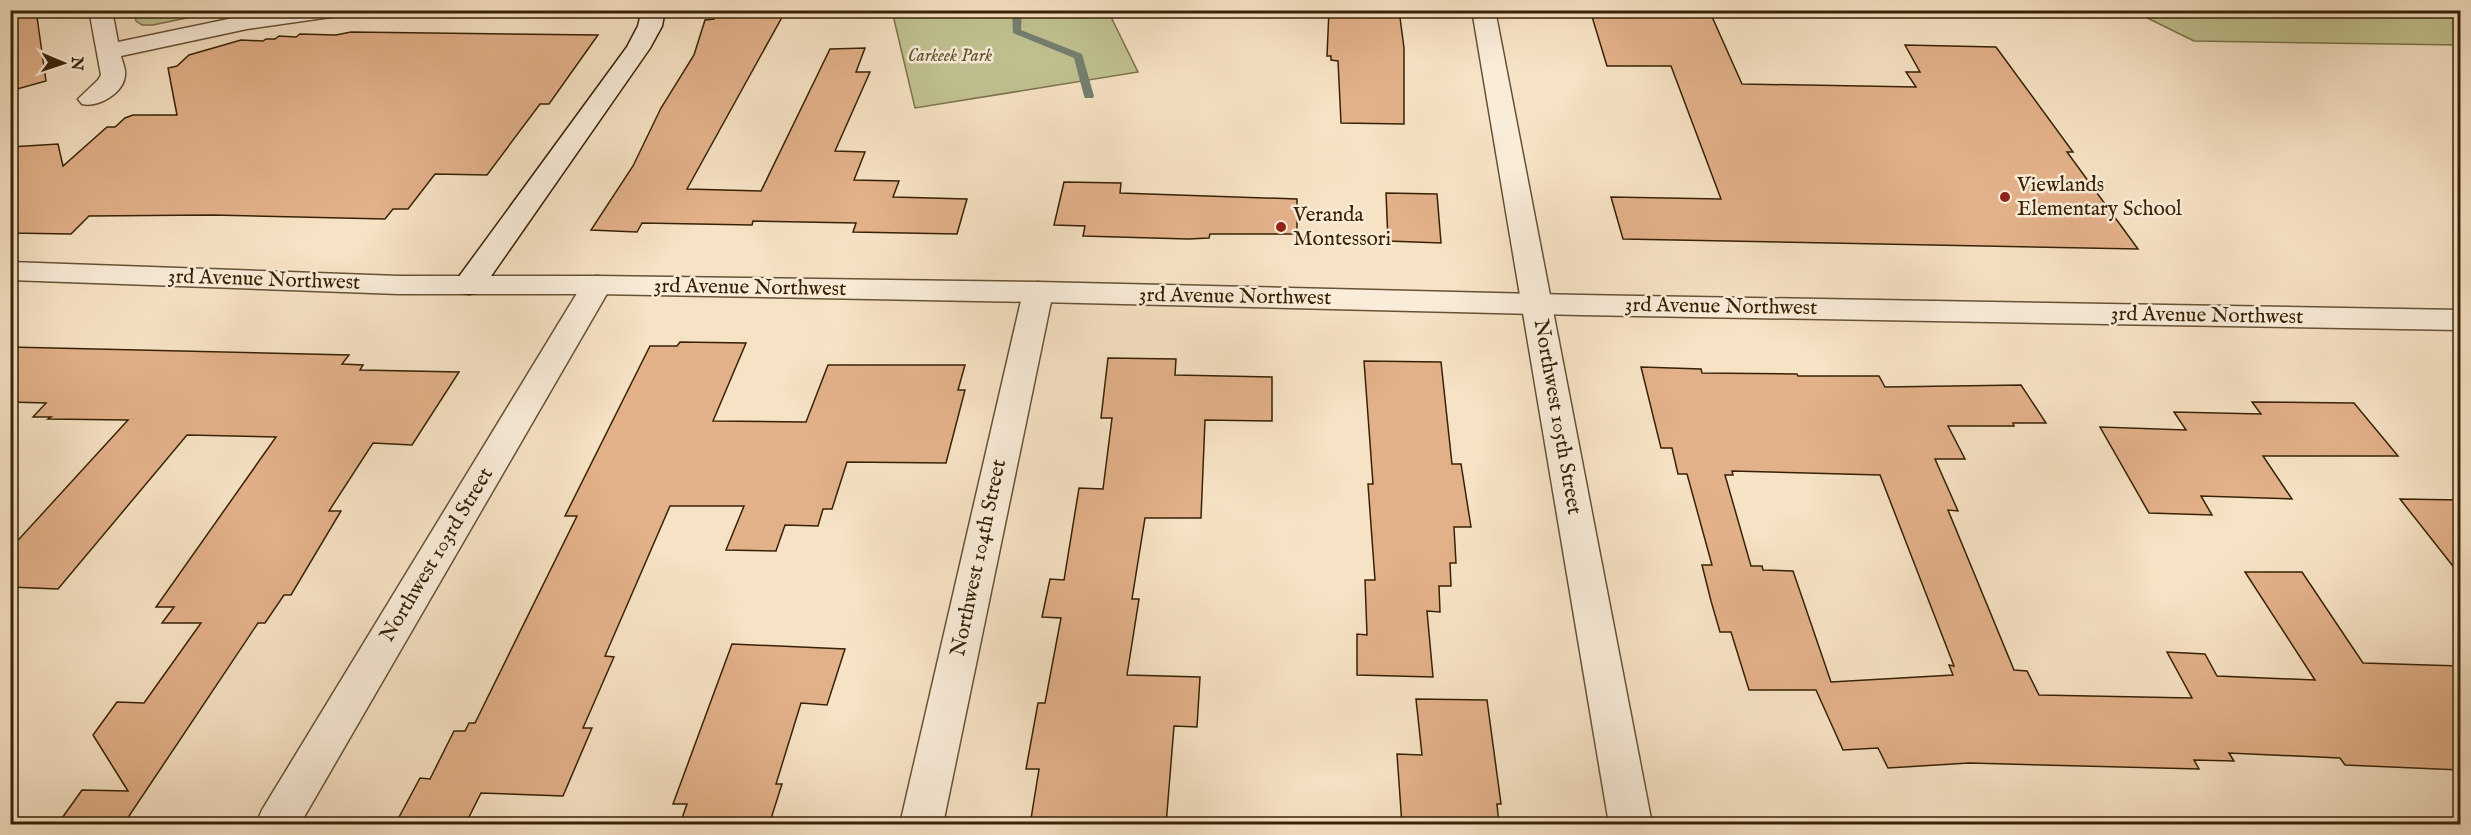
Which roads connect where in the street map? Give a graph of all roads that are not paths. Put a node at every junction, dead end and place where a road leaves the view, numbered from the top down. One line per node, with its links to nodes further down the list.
1 (100, 10): 5 (street)
2 (331, 10): 5 (street)
3 (654, 10): 8 (street)
4 (1483, 10): 11 (street, Northwest 105th Street)
5 (108, 52): 6 (street)
6 (91, 99)
7 (10, 271): 8 (street, 3rd Avenue Northwest)
8 (469, 285): 9 (street, 3rd Avenue Northwest)
9 (597, 285): 10 (street, 3rd Avenue Northwest); 13 (street, Northwest 103rd Street)
10 (1038, 292): 11 (street, 3rd Avenue Northwest); 14 (street, Northwest 104th Street)
11 (1537, 304): 12 (street, 3rd Avenue Northwest); 15 (street, Northwest 105th Street)
12 (2460, 320)
13 (277, 825)
14 (921, 825)
15 (1631, 825)

